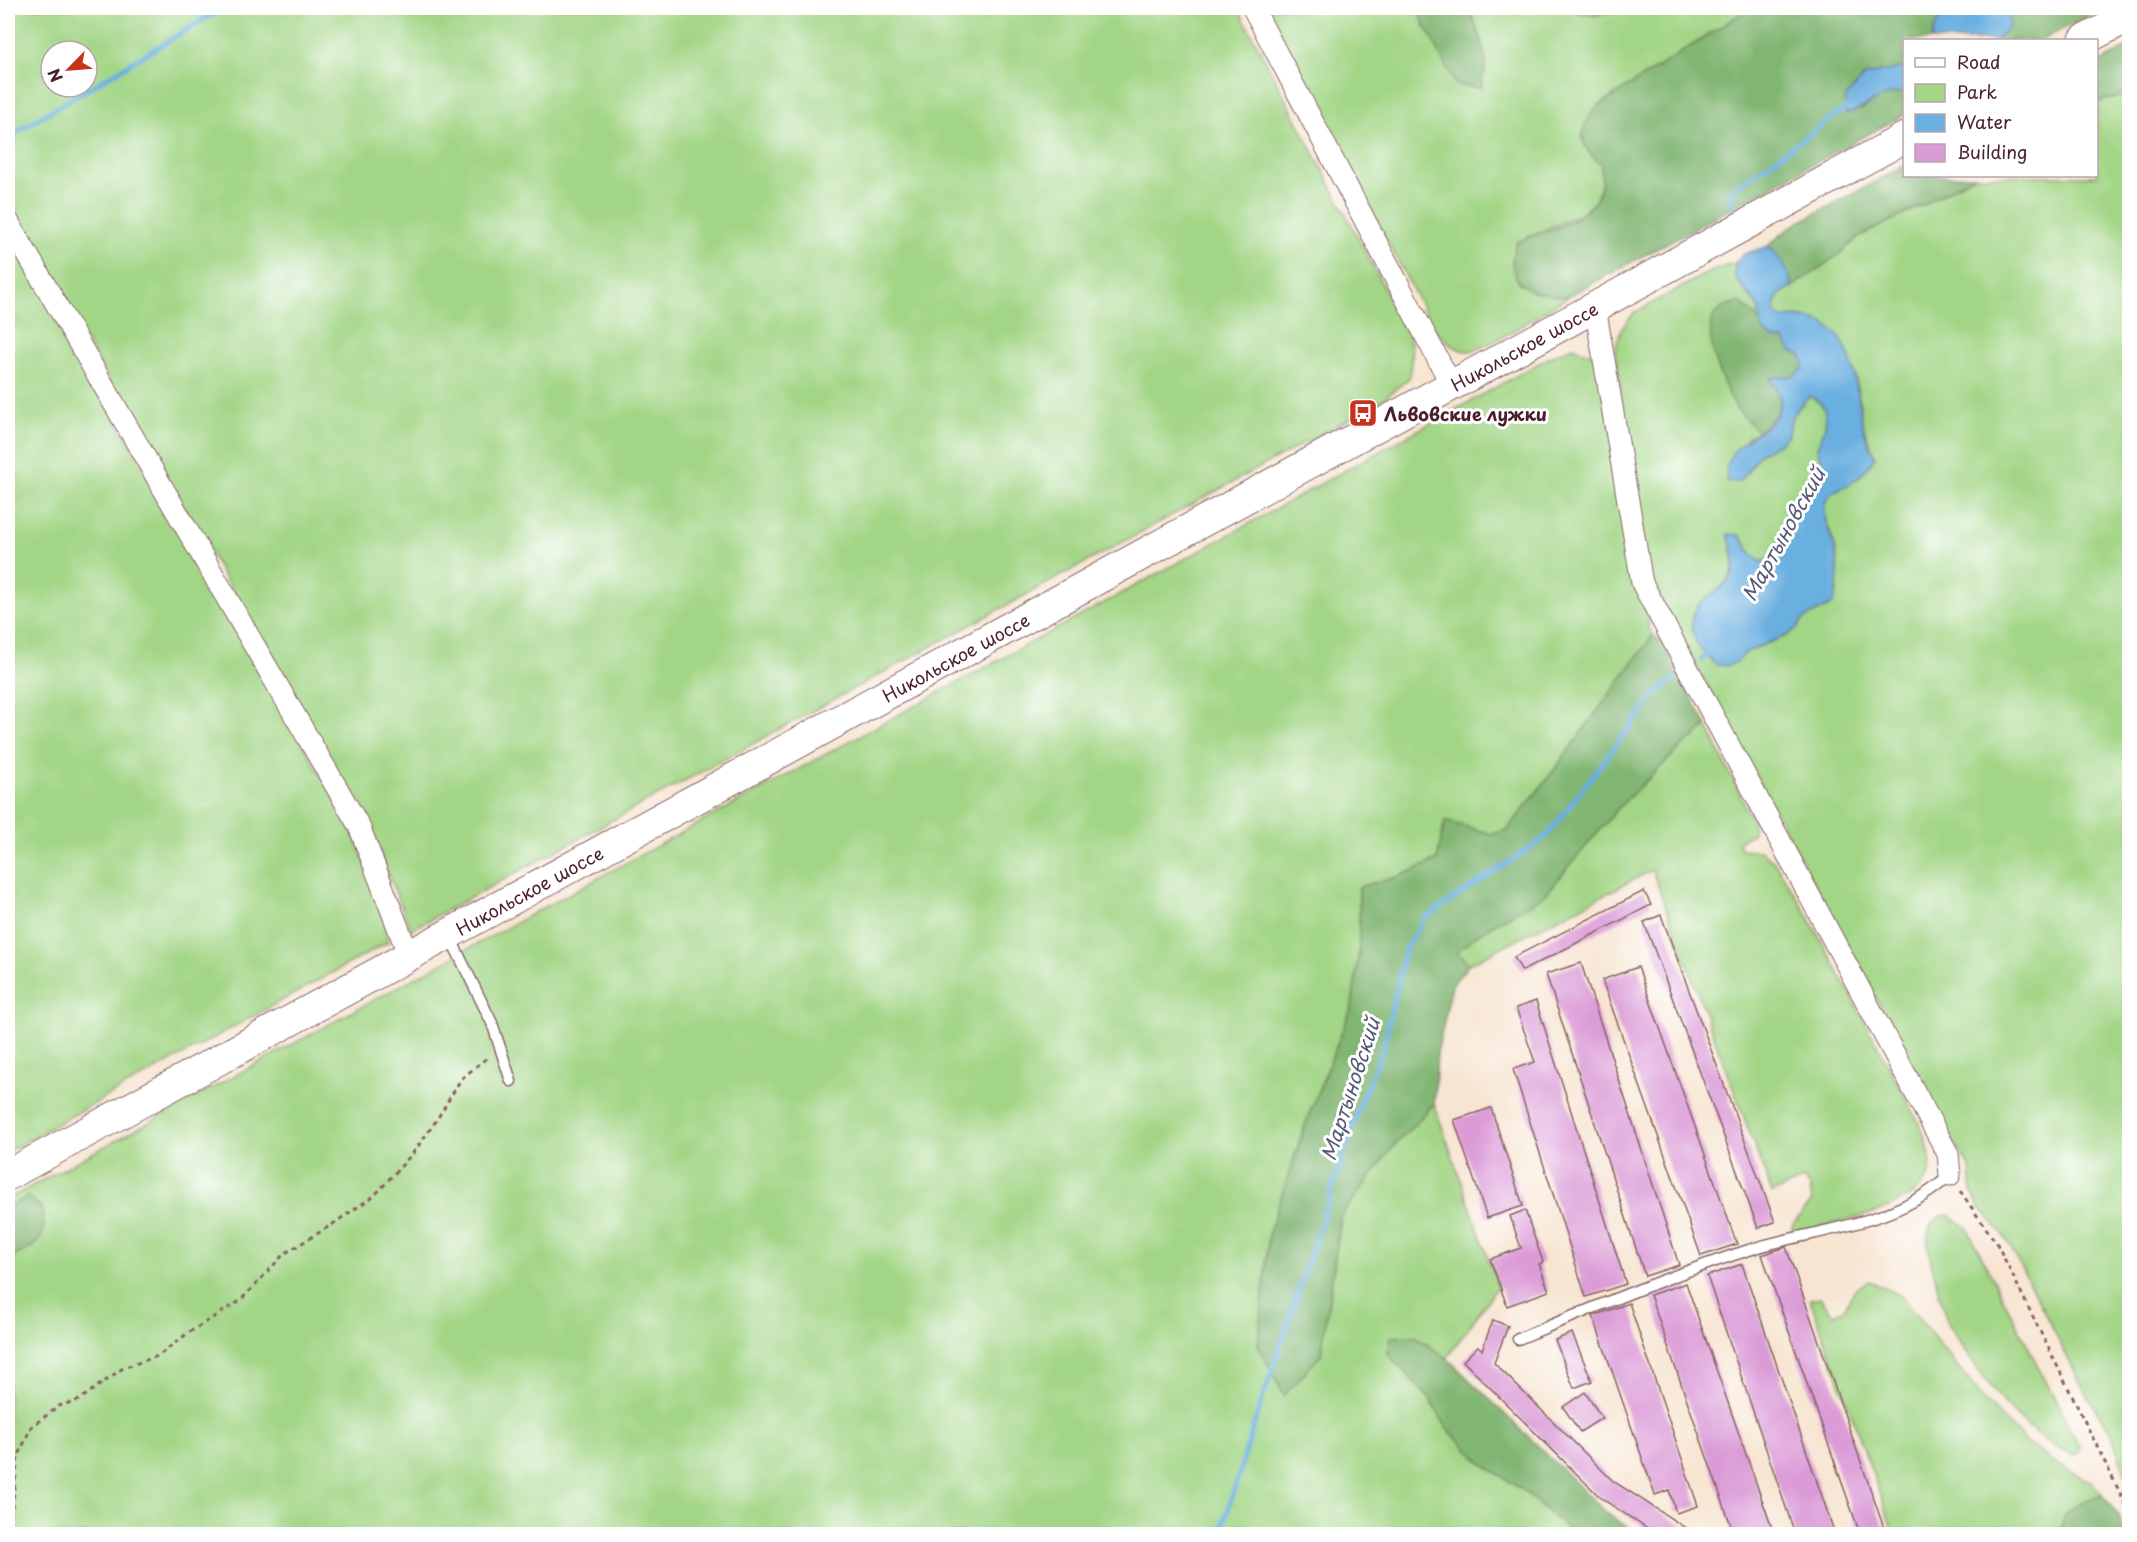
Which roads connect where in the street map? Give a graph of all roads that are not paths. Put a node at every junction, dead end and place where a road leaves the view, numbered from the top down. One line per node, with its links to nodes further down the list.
1 (1253, 8): 7 (street)
2 (2130, 16): 3 (main road)
3 (2086, 39)
4 (1903, 139): 6 (main road, Никольское шоссе)
5 (8, 221): 9 (street)
6 (1595, 307): 7 (main road, Никольское шоссе); 12 (street)
7 (1452, 386): 8 (main road, Никольское шоссе)
8 (449, 935): 9 (main road, Никольское шоссе); 10 (lane)
9 (409, 956): 11 (main road, Никольское шоссе)
10 (511, 1081)
11 (8, 1175)
12 (1950, 1175): 13 (lane)
13 (1518, 1339)

